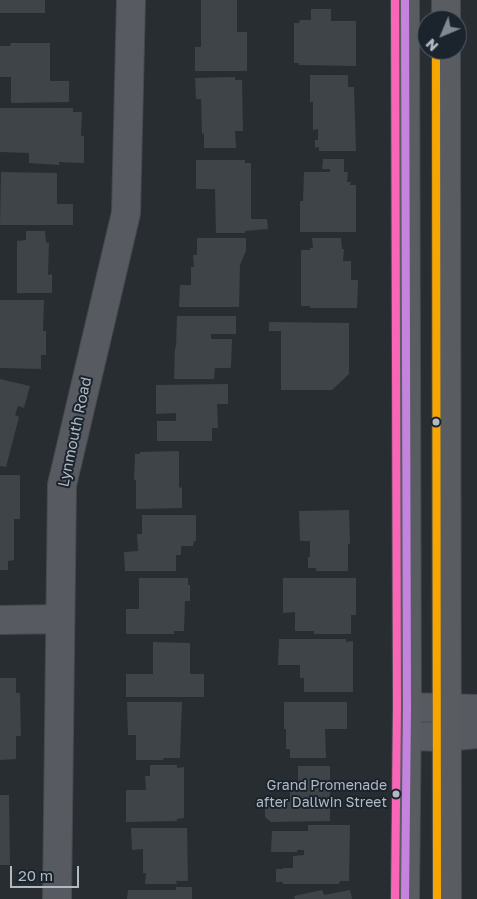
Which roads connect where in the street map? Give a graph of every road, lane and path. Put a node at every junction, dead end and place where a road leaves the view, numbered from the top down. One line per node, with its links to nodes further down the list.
1 (130, 0): 6 (street, Lynmouth Road)
2 (405, 0): 4 (main road)
3 (446, 60): 5 (main road)
4 (406, 392): 5 (main road); 8 (main road)
5 (446, 393): 9 (main road)
6 (60, 619): 7 (street); 14 (street, Lynmouth Road)
7 (0, 620)
8 (407, 707): 9 (street); 12 (main road)
9 (446, 709): 10 (street); 13 (main road)
10 (477, 709)
11 (477, 734): 13 (street)
12 (407, 736): 13 (street); 15 (main road)
13 (446, 737): 16 (main road)
14 (57, 899)
15 (405, 899)
16 (447, 899)

